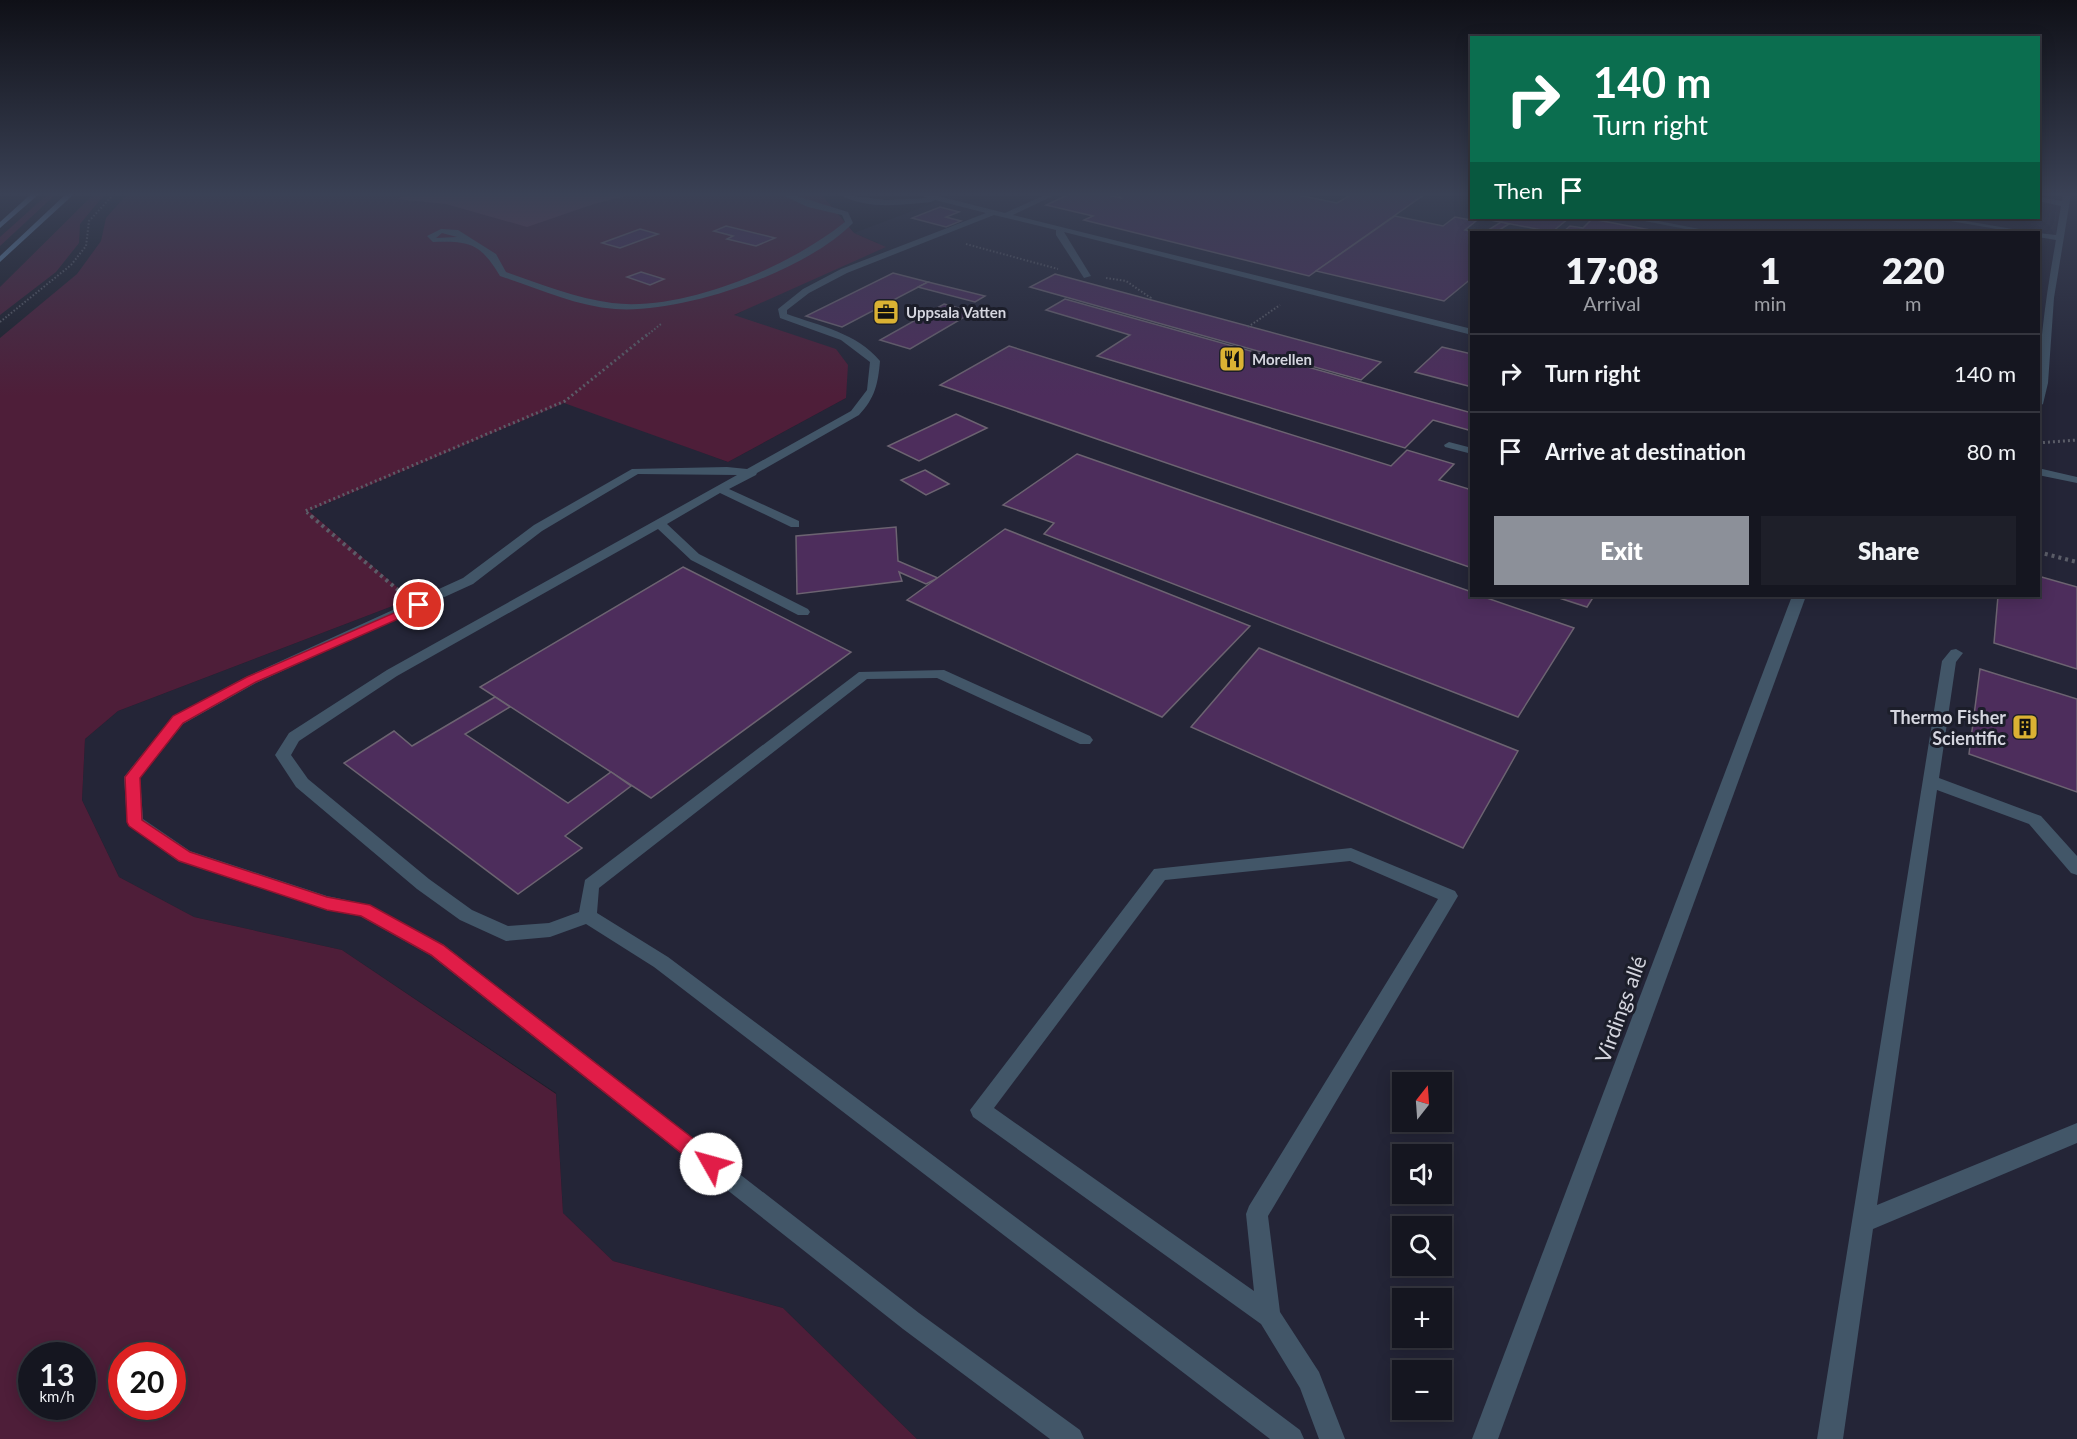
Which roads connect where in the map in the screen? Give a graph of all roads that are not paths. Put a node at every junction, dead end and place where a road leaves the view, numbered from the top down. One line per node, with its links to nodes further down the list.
1 (496, 261): 2 (lane)
2 (793, 261)
3 (867, 261): 16 (lane)
4 (1077, 261): 7 (lane)
5 (1189, 261): 10 (lane)
6 (2058, 261): 9 (lane)
7 (1087, 276)
8 (2040, 296): 9 (lane)
9 (2050, 298): 11 (lane)
10 (1470, 332)
11 (2043, 338): 12 (lane)
12 (2041, 372)
13 (1449, 445): 14 (lane)
14 (1470, 450)
15 (2040, 471): 17 (lane)
16 (753, 473): 18 (lane); 31 (lane)
17 (2077, 480)
18 (720, 489): 19 (lane); 20 (lane)
19 (659, 523): 22 (lane); 27 (lane)
20 (795, 524)
21 (1799, 597): 34 (lane, Virdings allé)
22 (803, 612)
23 (1956, 653): 25 (lane)
24 (1085, 740): 27 (lane)
25 (1931, 781): 26 (lane); 29 (lane)
26 (2077, 868)
27 (588, 916): 32 (lane)
28 (2077, 1133): 29 (lane)
29 (1863, 1222): 35 (lane)
30 (1269, 1316): 30 (lane); 33 (lane)
31 (1071, 1439)
32 (1291, 1439)
33 (1332, 1439)
34 (1485, 1439)
35 (1830, 1439)

